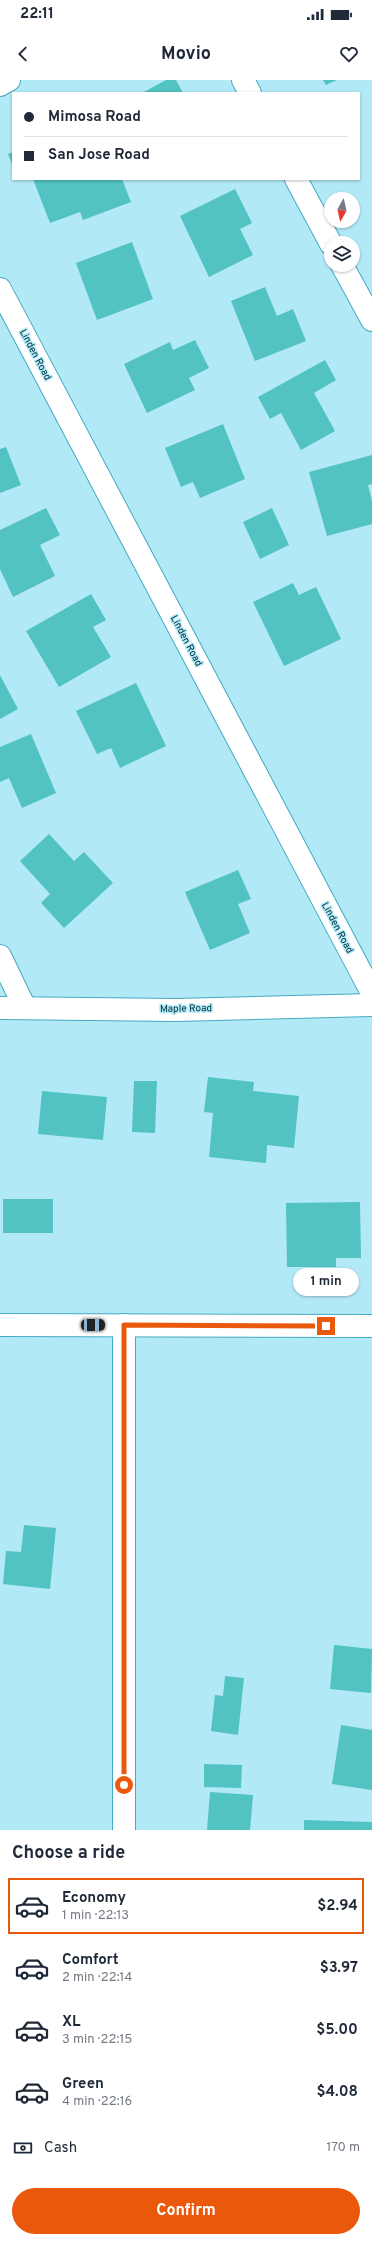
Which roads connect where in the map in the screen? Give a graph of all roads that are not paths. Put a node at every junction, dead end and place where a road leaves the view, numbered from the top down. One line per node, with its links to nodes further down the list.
1 (9, 80): 3 (street)
2 (243, 80): 4 (street)
3 (0, 84)
4 (249, 92)
5 (297, 180): 6 (street)
6 (327, 236)
7 (346, 272): 9 (street)
8 (0, 289): 11 (street, Linden Road)
9 (372, 320)
10 (0, 956): 14 (street)
11 (372, 993)
12 (372, 1005): 14 (street, Maple Road)
13 (0, 1008): 14 (street, Maple Road)
14 (25, 1008)
15 (0, 1325): 16 (street)
16 (124, 1325): 17 (street); 18 (street)
17 (372, 1326)
18 (124, 1830)

